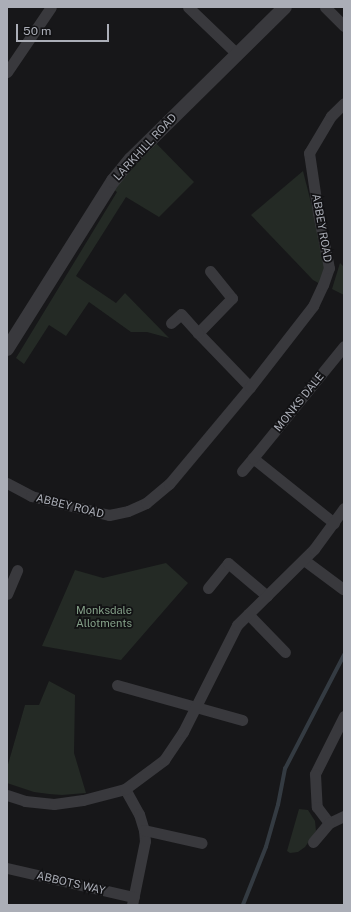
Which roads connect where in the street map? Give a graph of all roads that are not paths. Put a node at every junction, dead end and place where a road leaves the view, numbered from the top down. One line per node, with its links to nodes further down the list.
1 (51, 7): 7 (street)
2 (188, 7): 6 (street)
3 (285, 7): 6 (street, LARKHILL ROAD)
4 (325, 7): 5 (street)
5 (344, 26)
6 (237, 54): 13 (street, LARKHILL ROAD)
7 (7, 72)
8 (344, 102): 14 (street, ABBEY ROAD)
9 (210, 271): 11 (street)
10 (171, 323): 11 (street)
11 (198, 333): 14 (street)
12 (344, 346): 15 (street, MONKS DALE)
13 (7, 350)
14 (250, 387): 17 (street, ABBEY ROAD)
15 (253, 458): 16 (street, MONKS DALE); 19 (street)
16 (242, 471)
17 (7, 483)
18 (344, 508): 19 (street)
19 (334, 523): 20 (street)
20 (304, 560): 23 (street); 25 (street)
21 (17, 570): 24 (street)
22 (208, 588): 25 (street)
23 (343, 589)
24 (7, 594)
25 (267, 596): 26 (street)
26 (248, 614): 27 (street); 29 (street)
27 (285, 652)
28 (117, 685): 29 (street)
29 (196, 706): 31 (street); 32 (street)
30 (344, 716): 35 (street)
31 (242, 720)
32 (125, 789): 33 (street); 36 (street, ABBOTS WAY)
33 (7, 795)
34 (344, 816): 35 (street)
35 (329, 823): 37 (street)
36 (144, 830): 38 (street); 40 (street, ABBOTS WAY)
37 (313, 842)
38 (202, 843)
39 (7, 868): 40 (street, ABBOTS WAY)
40 (133, 901)

